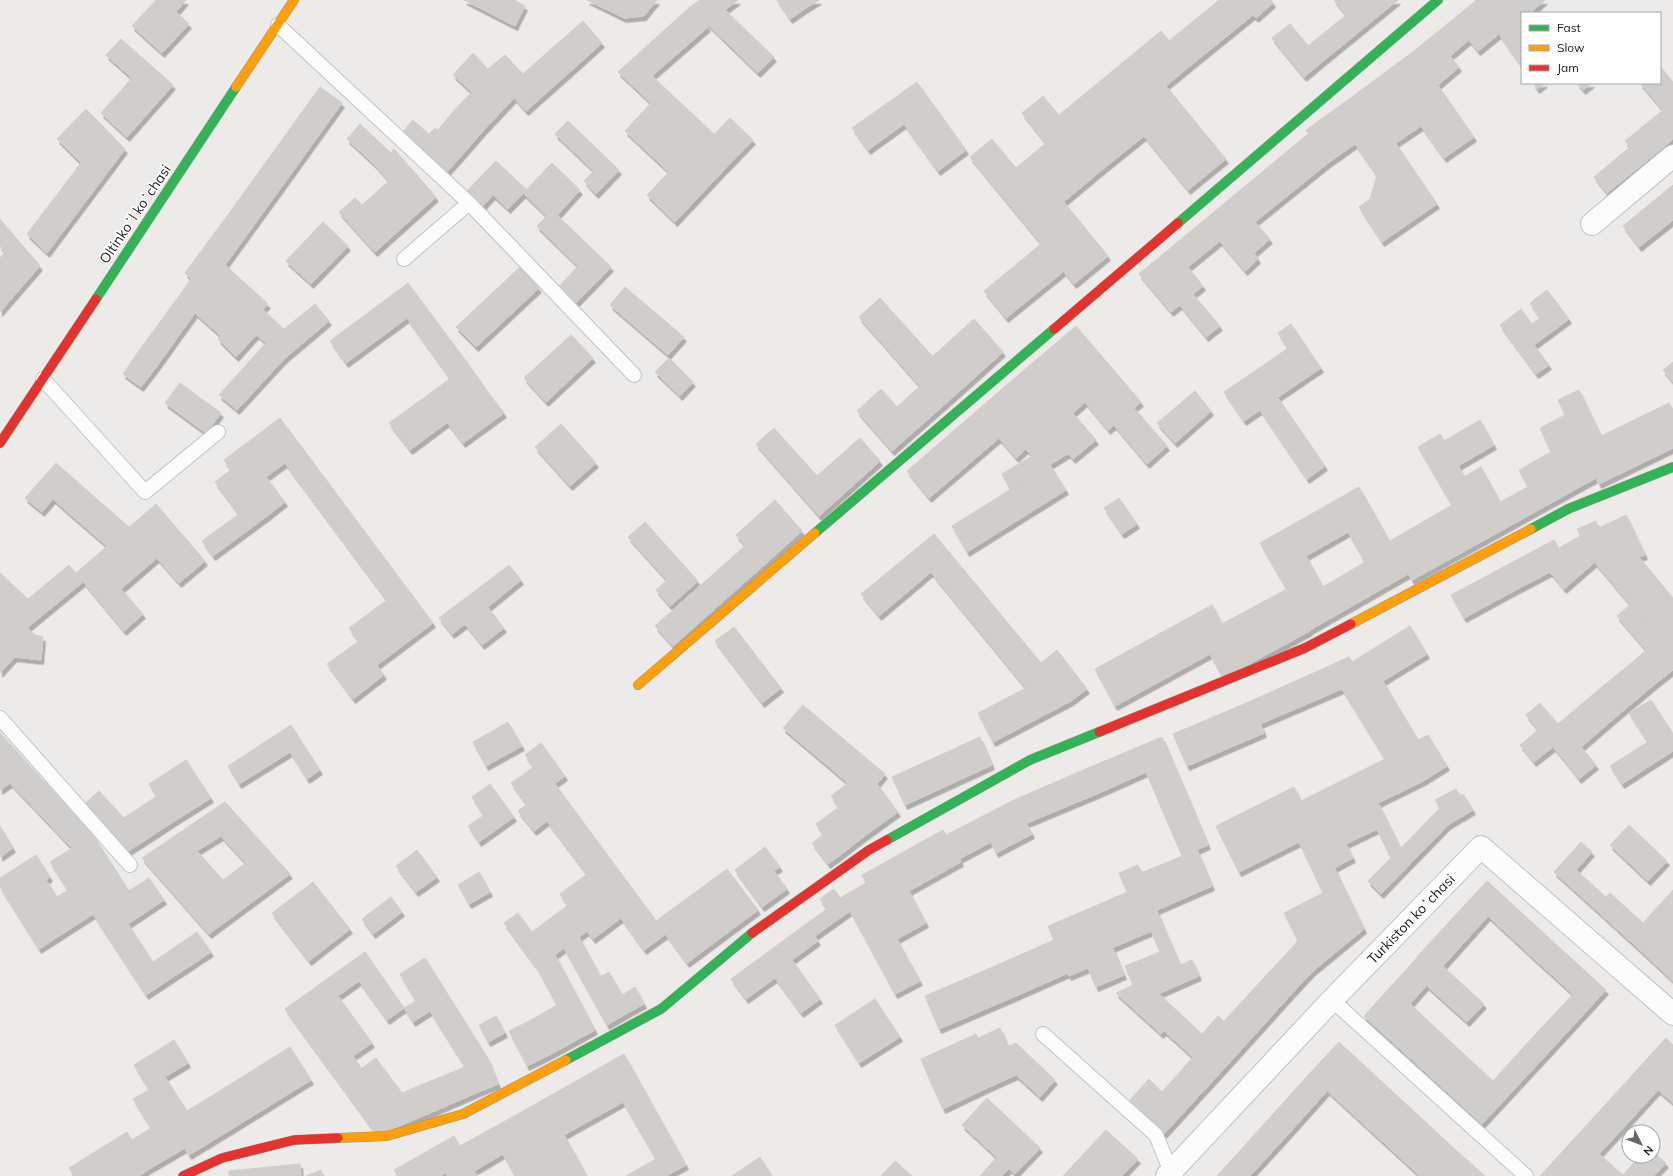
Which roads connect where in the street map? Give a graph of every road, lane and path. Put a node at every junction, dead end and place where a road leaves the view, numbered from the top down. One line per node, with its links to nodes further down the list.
1 (294, 0): 3 (street, Oltinkoʻl koʻchasi)
2 (1438, 0): 13 (street)
3 (278, 25): 5 (lane); 9 (street, Oltinkoʻl koʻchasi)
4 (1673, 156): 6 (street)
5 (469, 203): 7 (lane); 8 (lane)
6 (1592, 224)
7 (404, 259)
8 (634, 375)
9 (43, 378): 10 (lane); 11 (street, Oltinkoʻl koʻchasi)
10 (218, 432)
11 (0, 443)
12 (1673, 467): 20 (street)
13 (638, 685)
14 (0, 718): 15 (lane)
15 (130, 865)
16 (1332, 1000): 17 (street, Turkiston koʻchasi); 19 (street, Turkiston koʻchasi); 21 (lane)
17 (1673, 1014)
18 (1042, 1034): 19 (lane)
19 (1172, 1175)
20 (183, 1176)
21 (1526, 1176)

